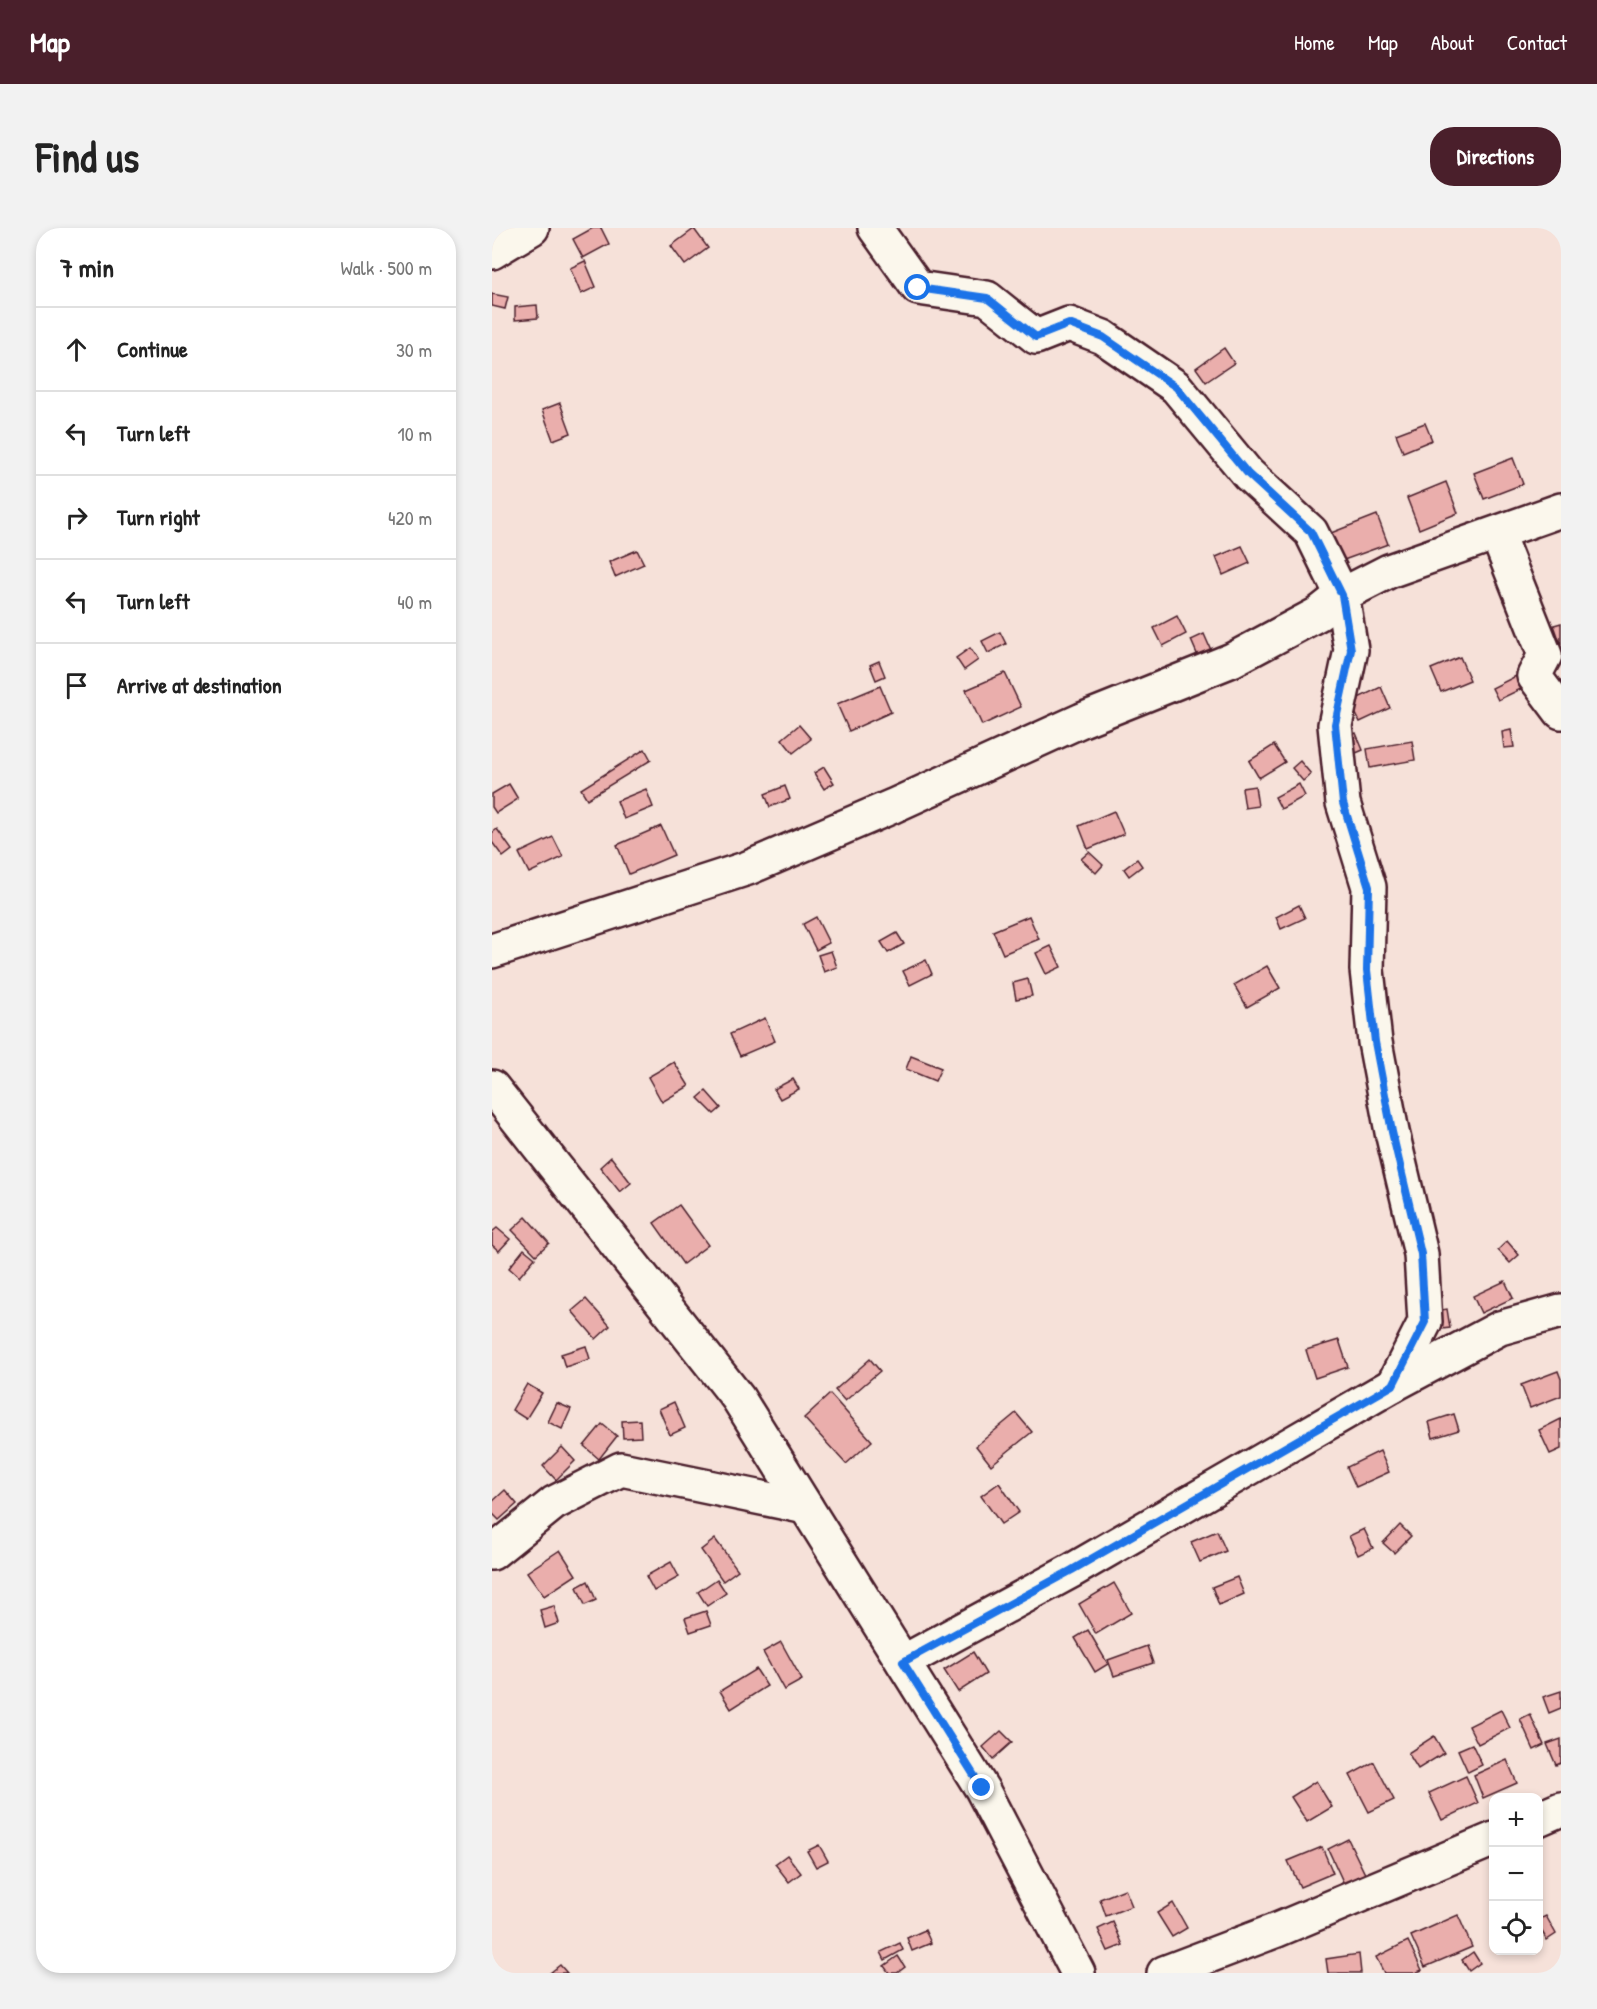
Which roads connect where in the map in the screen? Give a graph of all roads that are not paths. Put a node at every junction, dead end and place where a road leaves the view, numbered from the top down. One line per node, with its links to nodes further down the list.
1 (532, 228): 3 (street)
2 (875, 228): 6 (street)
3 (492, 252)
4 (1561, 510): 5 (street)
5 (1497, 534): 6 (street); 7 (street)
6 (1342, 595): 8 (street); 11 (street)
7 (1561, 712)
8 (492, 951)
9 (492, 1087): 12 (street)
10 (1561, 1311): 11 (street)
11 (1393, 1385): 14 (street)
12 (806, 1507): 13 (street); 14 (street)
13 (492, 1553)
14 (903, 1662): 18 (street)
15 (1561, 1809): 16 (street)
16 (1543, 1817)
17 (1489, 1841): 19 (street)
18 (1078, 1973)
19 (1164, 1973)

